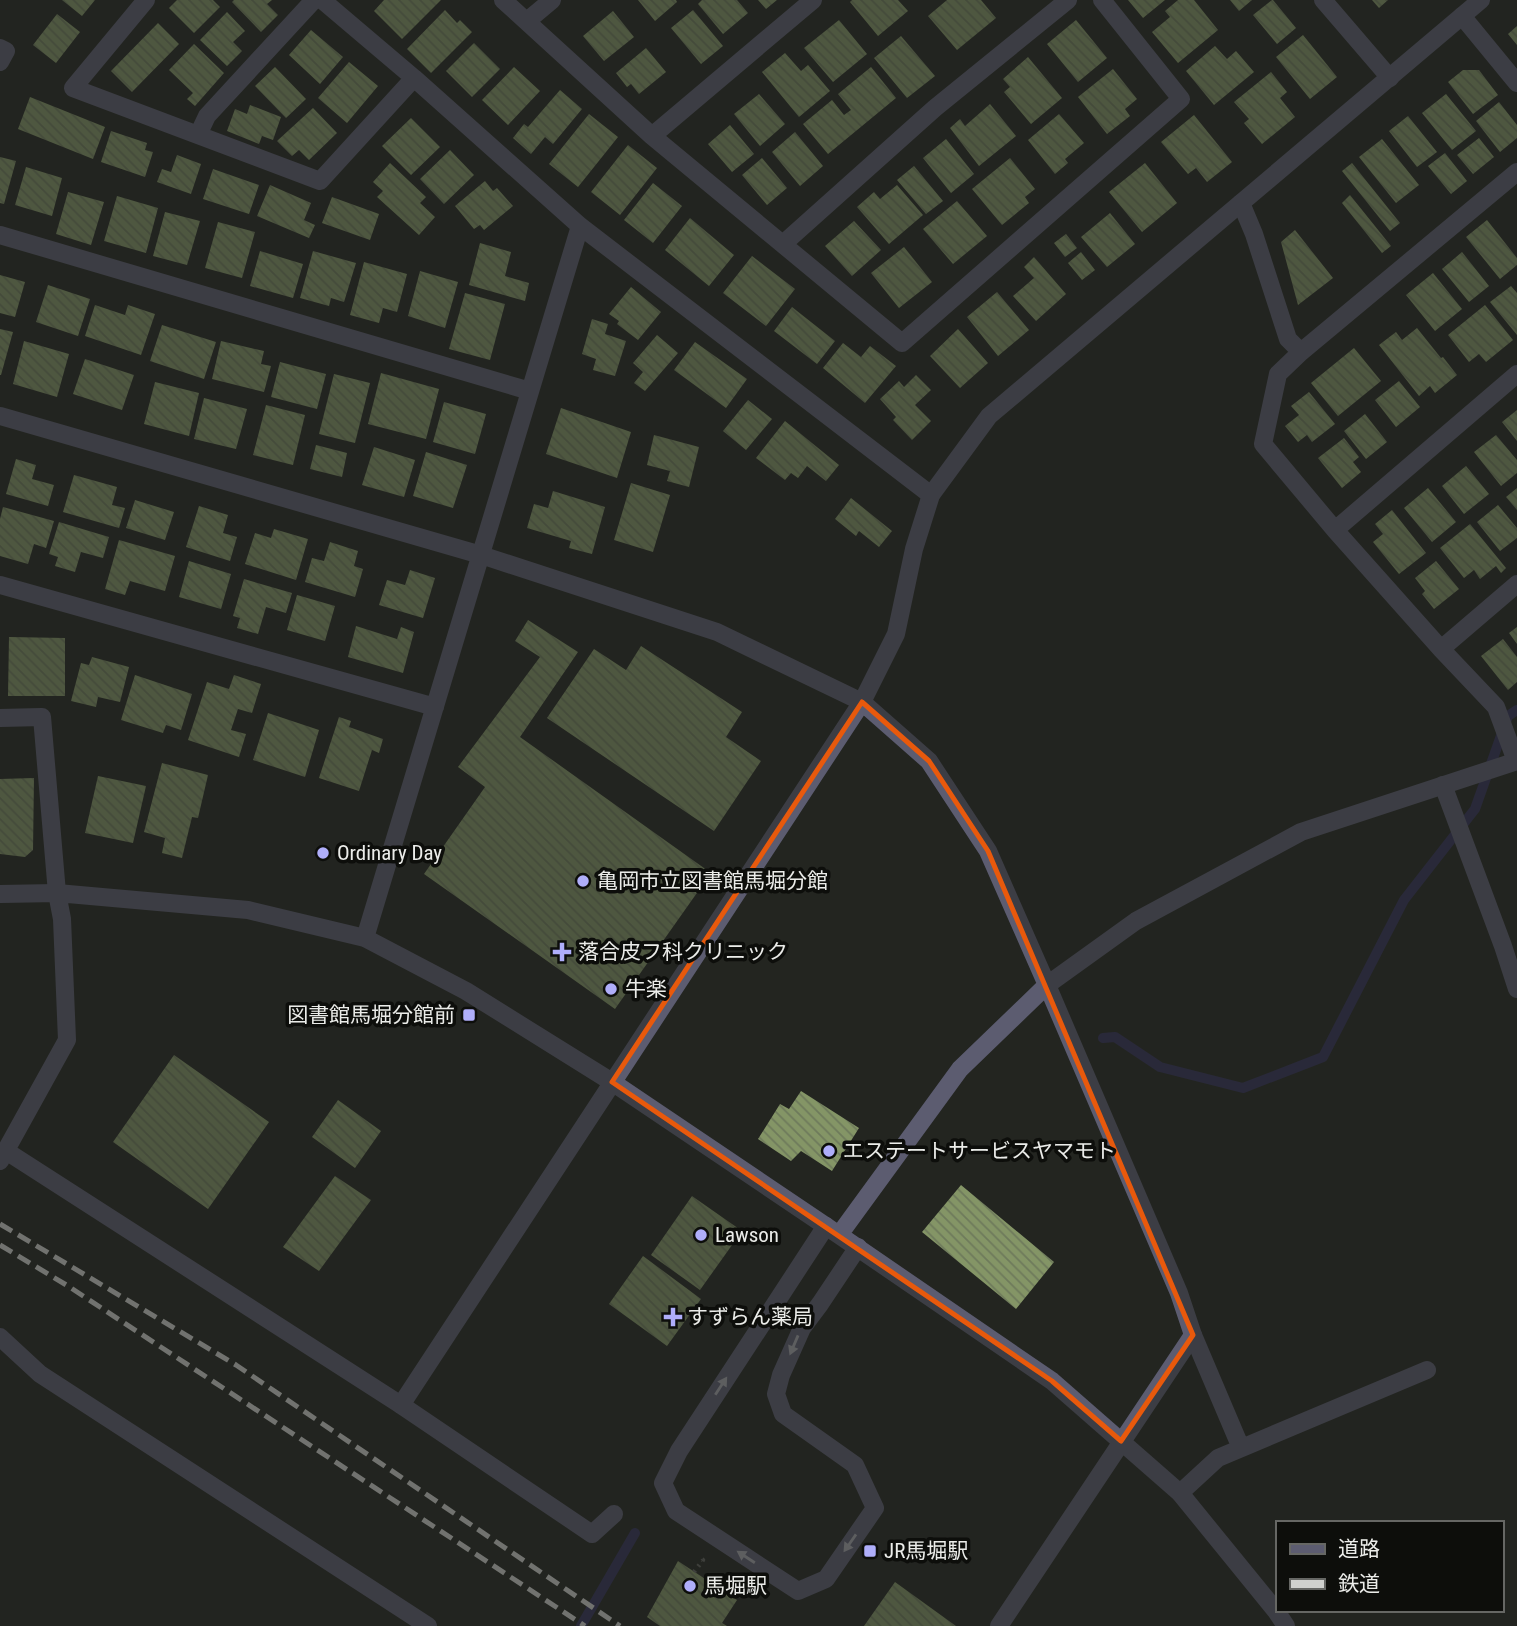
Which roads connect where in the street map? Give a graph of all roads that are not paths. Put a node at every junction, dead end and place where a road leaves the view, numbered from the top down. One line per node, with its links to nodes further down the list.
1 (146, 0): 18 (street)
2 (314, 0): 18 (street)
3 (322, 0): 15 (street)
4 (503, 0): 12 (street)
5 (552, 0): 12 (street)
6 (813, 0): 19 (street)
7 (1068, 0): 24 (street)
8 (1102, 0): 24 (street)
9 (1323, 0): 16 (street)
10 (1481, 0): 11 (street)
11 (1462, 16): 16 (street); 17 (street)
12 (527, 21): 19 (street)
13 (0, 48): 14 (street)
14 (0, 62)
15 (414, 78): 18 (street); 22 (street)
16 (1390, 78): 21 (street)
17 (1517, 83)
18 (198, 135)
19 (652, 136): 24 (street)
20 (1517, 172): 25 (street)
21 (1241, 203): 25 (street); 29 (street)
22 (580, 226): 27 (street); 29 (street)
23 (0, 235): 27 (street)
24 (783, 244)
25 (1301, 352): 30 (street)
26 (1517, 374): 30 (street)
27 (530, 391): 31 (street)
28 (0, 415): 31 (street)
29 (931, 495): 35 (street)
30 (1335, 530): 34 (street)
31 (481, 555): 35 (street); 36 (street)
32 (1517, 584): 34 (street)
33 (0, 585): 36 (street)
34 (1441, 649): 38 (street)
35 (862, 702): 43 (street); 45 (street)
36 (435, 707): 42 (street)
37 (0, 718): 40 (street)
38 (1516, 761): 39 (street)
39 (1443, 785): 43 (street); 44 (street)
40 (57, 893): 41 (street); 42 (street); 46 (street)
41 (0, 894)
42 (365, 938): 45 (street)
43 (1047, 985): 47 (street); 49 (street)
44 (1517, 989)
45 (612, 1082): 47 (street); 52 (street)
46 (3, 1156): 52 (street)
47 (832, 1230): 48 (street); 48 (street, one-way to 47)
48 (858, 1247): 53 (street)
49 (1193, 1335): 53 (street); 54 (street)
50 (0, 1337): 58 (street)
51 (1427, 1370): 54 (street)
52 (401, 1405): 56 (street)
53 (1121, 1441): 55 (street); 59 (street)
54 (1241, 1448): 55 (street)
55 (1180, 1493): 57 (street)
56 (614, 1514)
57 (1276, 1611)
58 (428, 1626)
59 (999, 1626)

